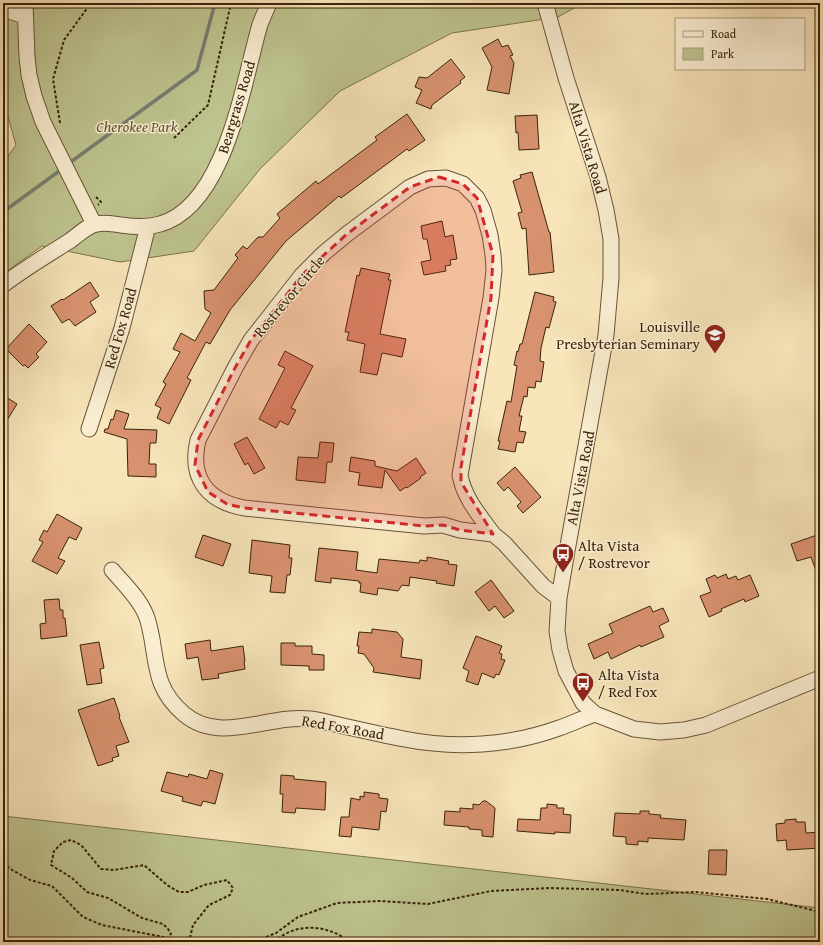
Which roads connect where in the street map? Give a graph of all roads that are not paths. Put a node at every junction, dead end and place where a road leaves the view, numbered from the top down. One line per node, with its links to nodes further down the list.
1 (269, 3): 6 (street, Beargrass Road)
2 (545, 3): 11 (street, Alta Vista Road)
3 (3, 8): 4 (street)
4 (25, 9): 5 (street)
5 (94, 224): 6 (street, Beargrass Road); 7 (street)
6 (148, 226): 8 (street, Red Fox Road)
7 (3, 286)
8 (89, 429)
9 (493, 534): 9 (street, Rostrevor Circle); 11 (street, Rostrevor Circle)
10 (112, 570): 13 (street, Red Fox Road)
11 (560, 598): 13 (street, Alta Vista Road)
12 (820, 678): 13 (street, Alta Vista Road)
13 (595, 714)

